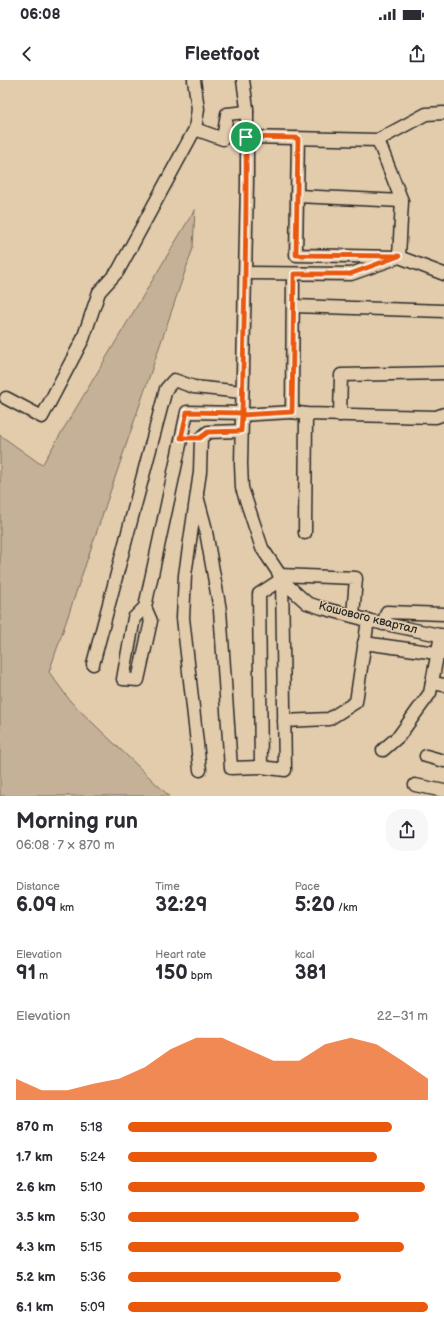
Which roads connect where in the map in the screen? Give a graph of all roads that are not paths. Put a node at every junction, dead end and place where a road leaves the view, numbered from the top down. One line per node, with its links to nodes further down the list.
1 (194, 80): 5 (street)
2 (244, 80): 3 (street, Кошового квартал)
3 (247, 112): 5 (street); 6 (street, Кошового квартал)
4 (444, 113): 8 (street)
5 (195, 129): 19 (street)
6 (246, 137): 7 (street); 12 (street, Кошового квартал)
7 (298, 138): 8 (street); 9 (street)
8 (378, 140): 10 (street)
9 (297, 196): 10 (street); 11 (street)
10 (402, 201): 11 (street)
11 (399, 256): 13 (street); 14 (street)
12 (245, 273): 13 (street); 18 (street, Кошового квартал)
13 (294, 274): 15 (street)
14 (444, 274)
15 (294, 306): 16 (street); 20 (street)
16 (444, 310)
17 (444, 373): 24 (street)
18 (242, 392): 21 (street, Кошового квартал); 39 (street)
19 (6, 398)
20 (292, 412): 21 (street); 22 (street)
21 (242, 414): 25 (street, Кошового квартал); 26 (street)
22 (306, 414): 24 (street); 29 (street)
23 (444, 414): 24 (street)
24 (340, 415)
25 (241, 431): 27 (street); 30 (street, Кошового квартал)
26 (181, 438): 27 (street); 31 (street)
27 (200, 438): 28 (street)
28 (197, 496): 46 (street); 47 (street)
29 (305, 533)
30 (281, 577): 33 (street, Кошового квартал); 33 (street); 42 (street); 46 (street)
31 (145, 607): 31 (street)
32 (444, 614): 35 (street)
33 (353, 616): 34 (street, Кошового квартал)
34 (368, 620): 35 (street, Кошового квартал); 37 (street)
35 (383, 624): 36 (street, Кошового квартал)
36 (442, 636): 38 (street)
37 (364, 643): 38 (street); 42 (street)
38 (441, 653): 40 (street)
39 (92, 664)
40 (432, 683): 41 (street); 43 (street)
41 (444, 685)
42 (284, 721): 46 (street)
43 (383, 750)
44 (426, 756): 45 (street)
45 (444, 761)
46 (260, 767)
47 (200, 770)
48 (415, 785): 49 (street)
49 (444, 791)

